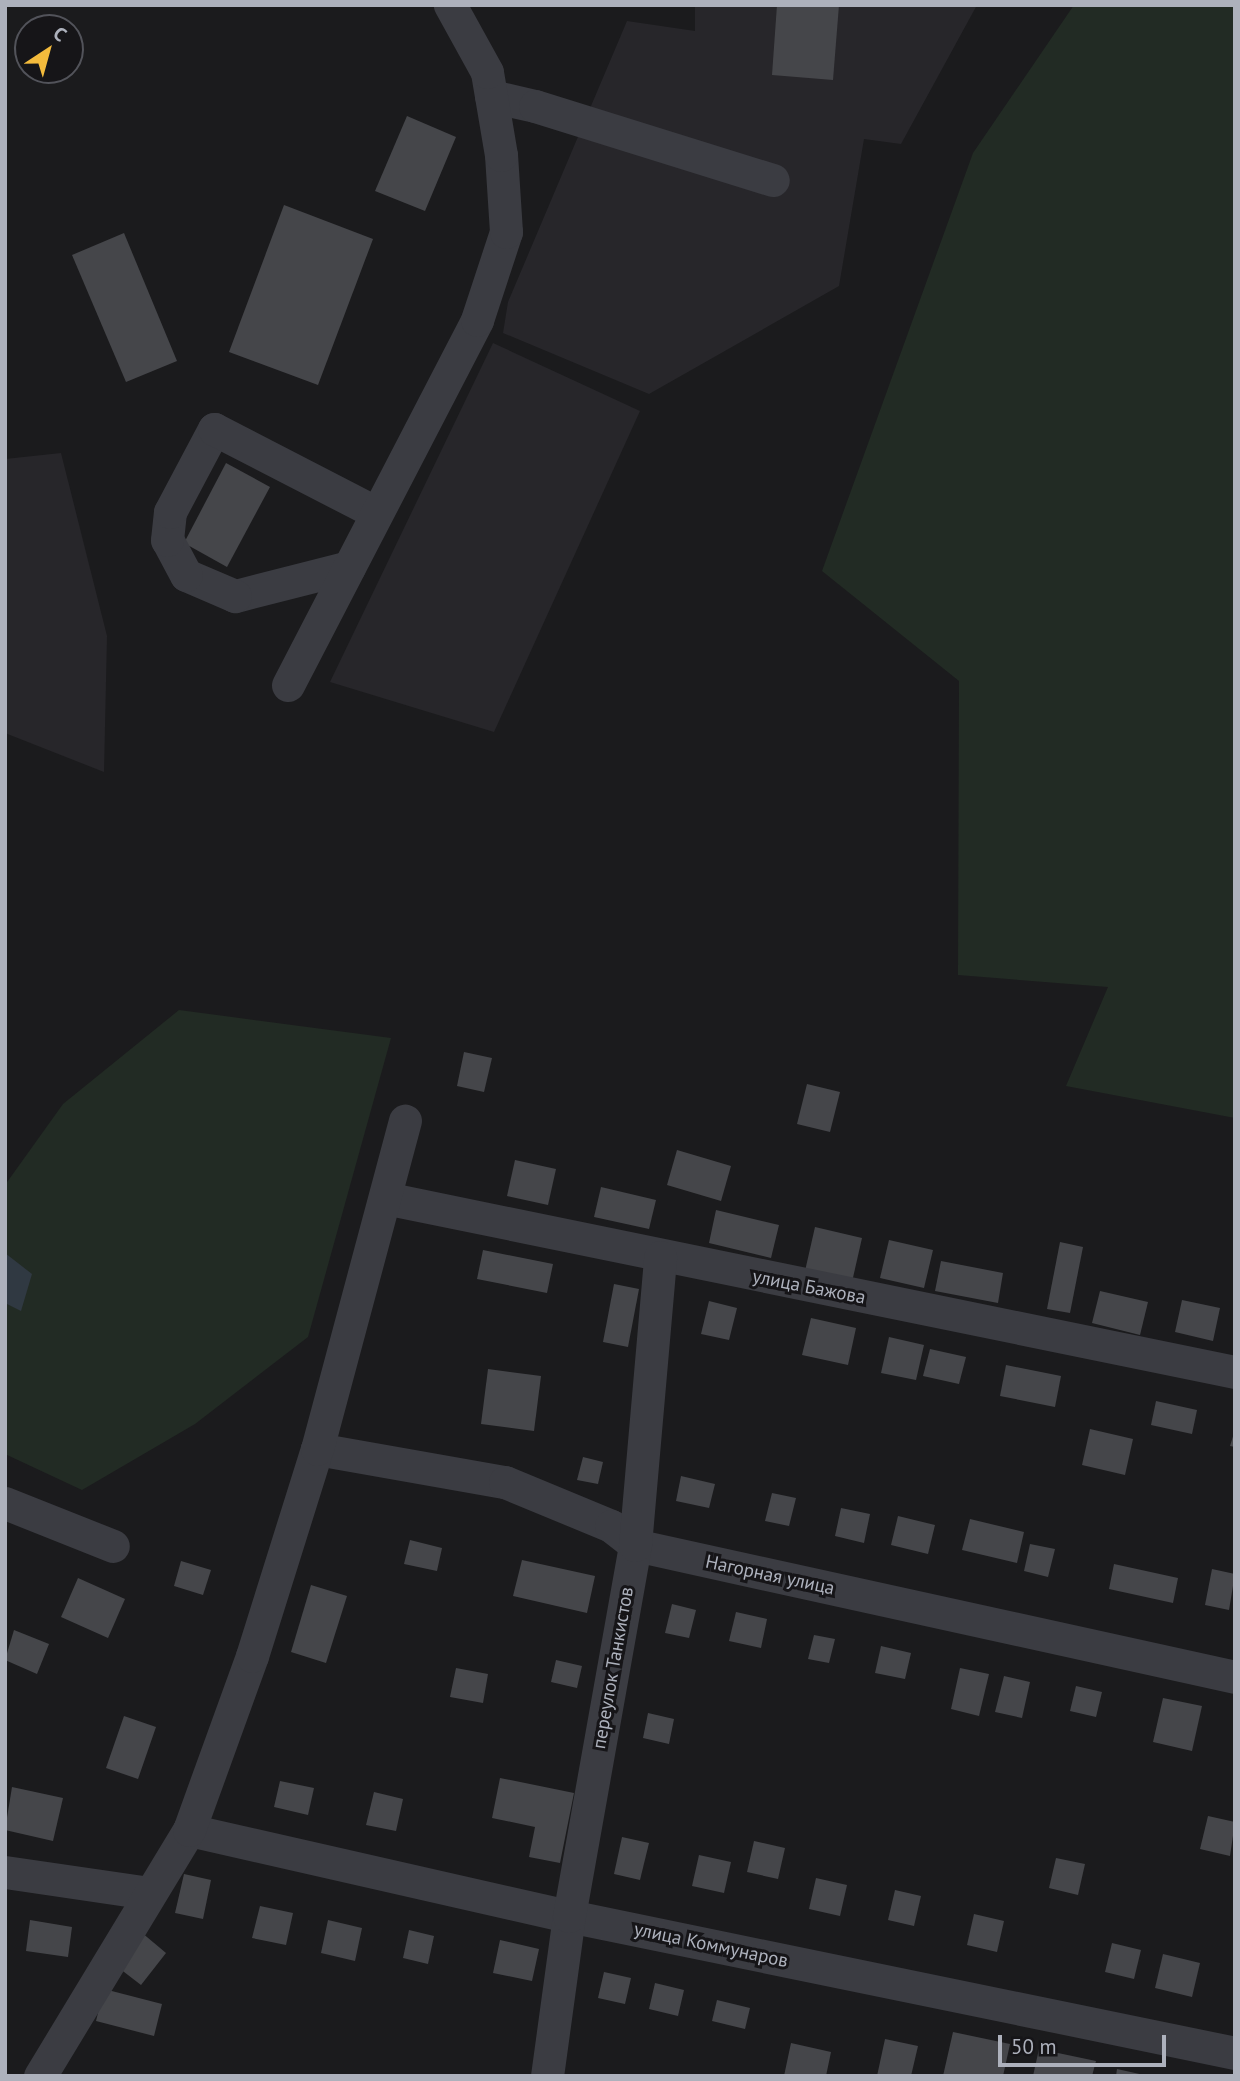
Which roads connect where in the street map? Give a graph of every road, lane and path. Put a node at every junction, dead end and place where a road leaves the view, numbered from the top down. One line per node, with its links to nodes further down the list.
1 (450, 5): 2 (street)
2 (491, 96): 3 (street); 4 (street)
3 (772, 180)
4 (377, 513): 5 (street); 5 (street)
5 (349, 566): 6 (street)
6 (288, 685)
7 (405, 1121): 8 (street)
8 (385, 1198): 9 (street, улица Бажова); 11 (street)
9 (660, 1257): 10 (street, улица Бажова); 13 (street, переулок Танкистов)
10 (1235, 1372)
11 (317, 1449): 13 (street, Нагорная улица); 16 (street)
12 (5, 1503): 14 (street)
13 (635, 1545): 15 (street, Нагорная улица); 19 (street, переулок Танкистов)
14 (113, 1546)
15 (1235, 1677)
16 (189, 1830): 18 (street); 19 (street, улица Коммунаров)
17 (5, 1872): 18 (street)
18 (149, 1893): 21 (street)
19 (569, 1916): 20 (street, улица Коммунаров); 22 (street, переулок Танкистов)
20 (1235, 2053)
21 (40, 2076)
22 (547, 2076)

